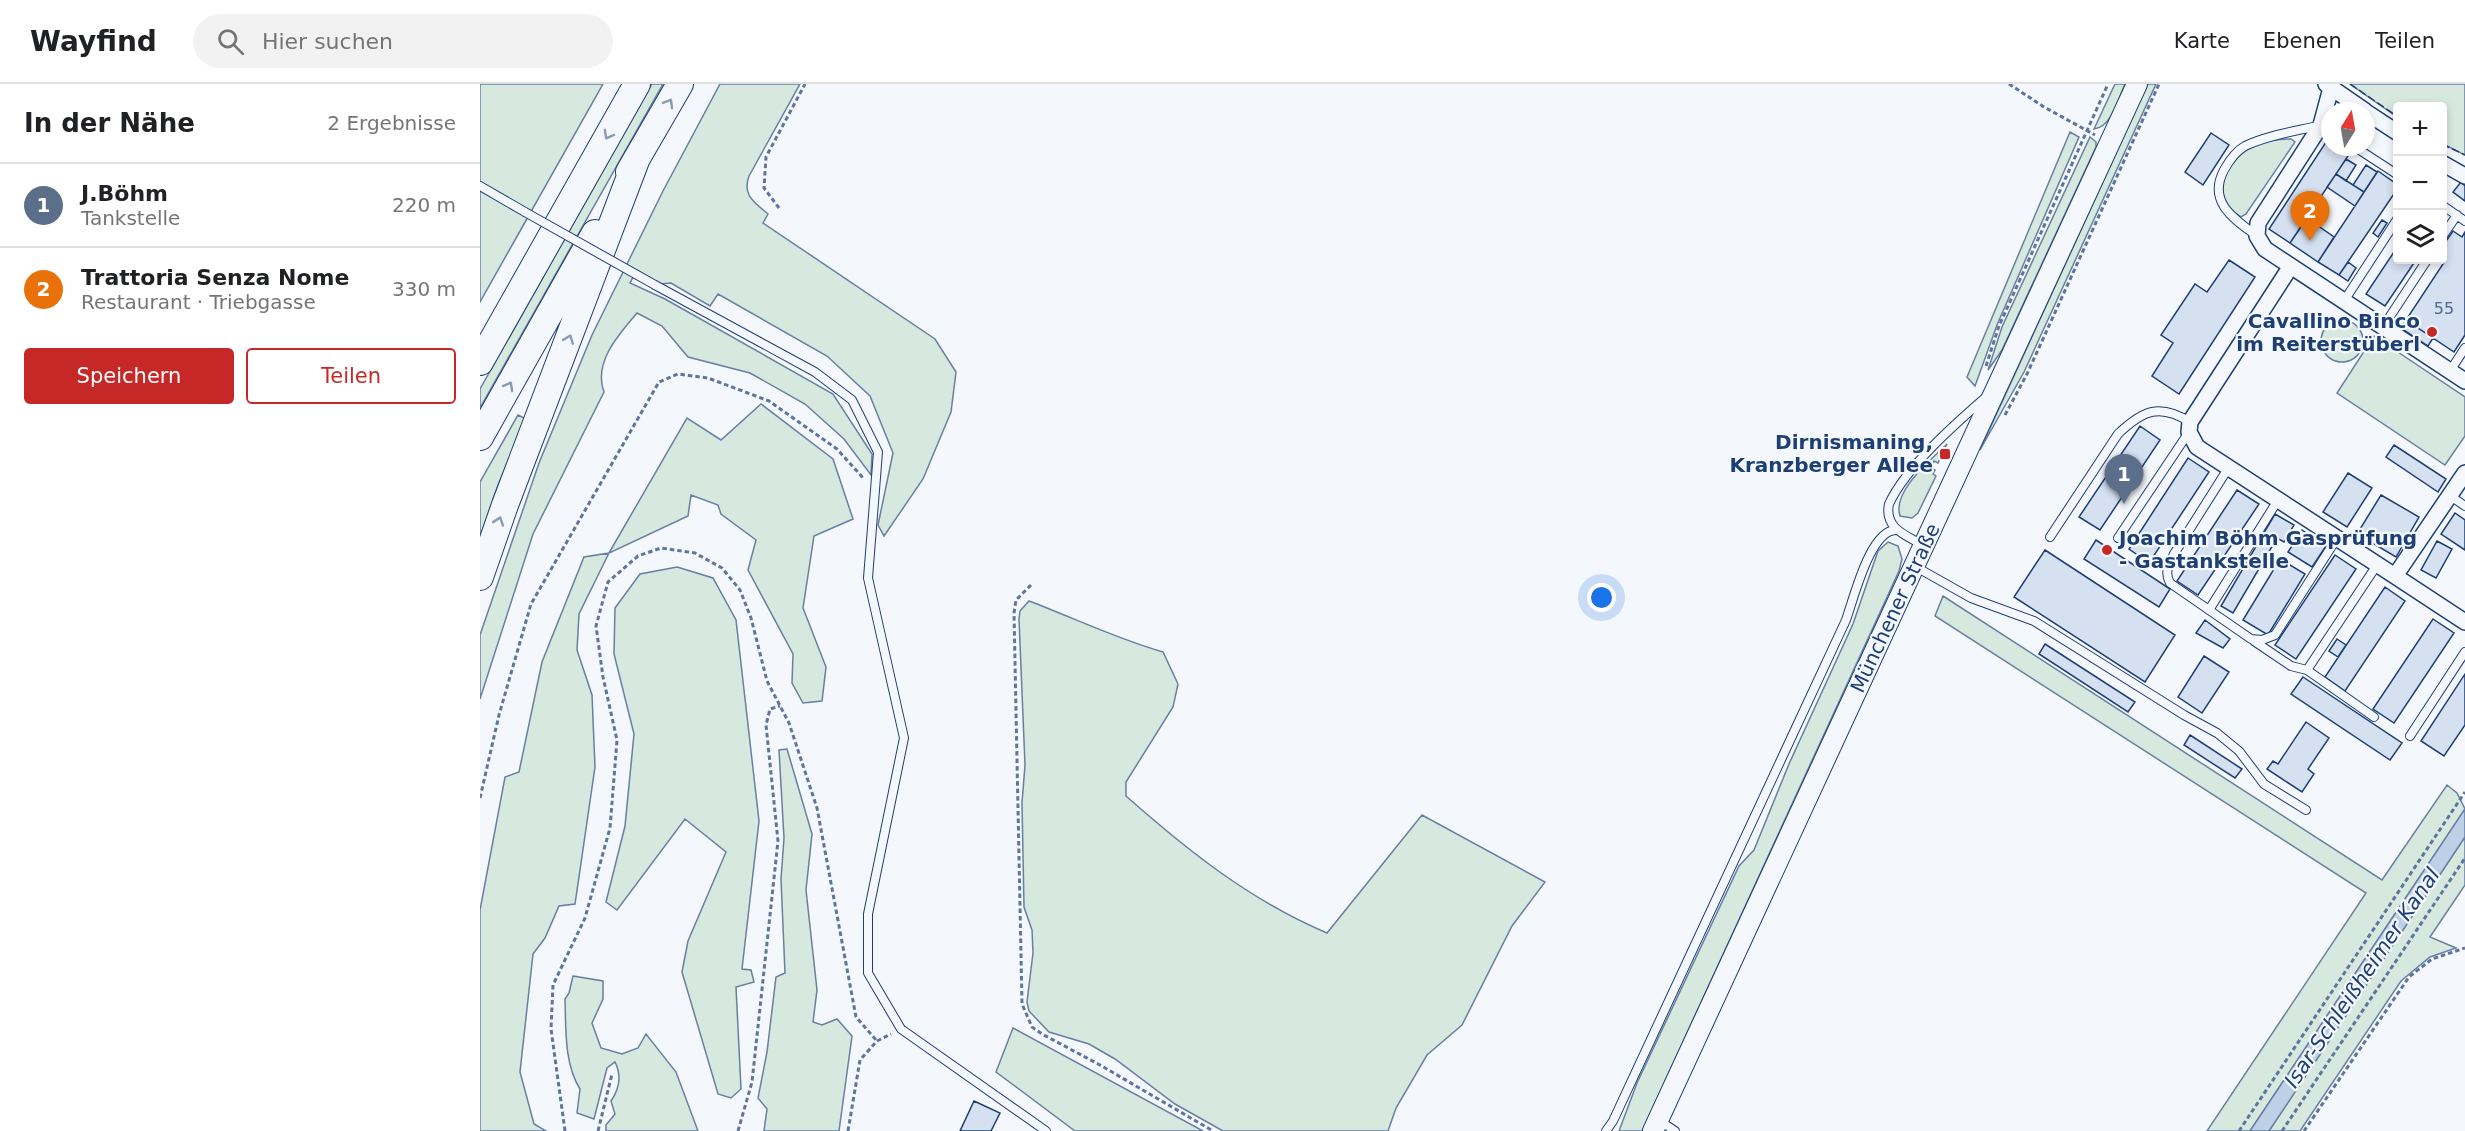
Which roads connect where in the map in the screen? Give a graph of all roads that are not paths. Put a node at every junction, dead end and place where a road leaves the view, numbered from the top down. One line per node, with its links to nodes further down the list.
1 (637, 84): 28 (highway, one-way to 28)
2 (680, 84): 12 (highway, one-way to 2)
3 (2137, 84): 30 (main road, Münchener Straße)
4 (2328, 86): 5 (street); 6 (street)
5 (2327, 102)
6 (2352, 102)
7 (2375, 117): 9 (street)
8 (2321, 129): 22 (lane)
9 (2393, 130)
10 (2321, 135): 22 (street)
11 (2368, 156): 14 (lane)
12 (637, 158): 33 (highway, one-way to 12); 47 (highway, one-way to 12)
13 (2447, 166): 15 (street)
14 (2393, 172)
15 (2465, 176)
16 (480, 186): 57 (lane, bridge)
17 (2447, 208): 18 (lane)
18 (2457, 215): 19 (lane); 21 (lane)
19 (2465, 221)
20 (2393, 224): 25 (lane)
21 (2447, 230)
22 (2257, 236): 24 (street)
23 (2424, 264): 26 (lane)
24 (2291, 266): 25 (street); 32 (street)
25 (2344, 301): 26 (street)
26 (2383, 327): 29 (street)
27 (2465, 348): 29 (lane)
28 (480, 362)
29 (2450, 371): 31 (street)
30 (1990, 380): 39 (lane); 43 (main road, Münchener Straße)
31 (2465, 381)
32 (2190, 427): 34 (street); 40 (lane); 41 (lane)
33 (480, 437)
34 (2229, 467): 37 (street); 48 (lane)
35 (2465, 473): 36 (street)
36 (2449, 495): 38 (lane); 46 (street)
37 (2278, 500): 42 (street); 48 (lane)
38 (2465, 506)
39 (1896, 530): 43 (lane); 58 (lane)
40 (2049, 537)
41 (2118, 538)
42 (2337, 538): 44 (street); 50 (lane)
43 (1924, 546): 45 (main road, Münchener Straße)
44 (2377, 565): 46 (street); 52 (lane)
45 (1915, 566): 55 (lane); 56 (main road, Münchener Straße)
46 (2395, 576): 49 (street)
47 (480, 577)
48 (2209, 610): 50 (lane)
49 (2465, 622)
50 (2251, 639): 52 (lane)
51 (2465, 652): 54 (lane)
52 (2307, 670): 53 (lane)
53 (2374, 717)
54 (2410, 736)
55 (2306, 810)
56 (1662, 1127)
57 (1043, 1130)
58 (1606, 1131)

